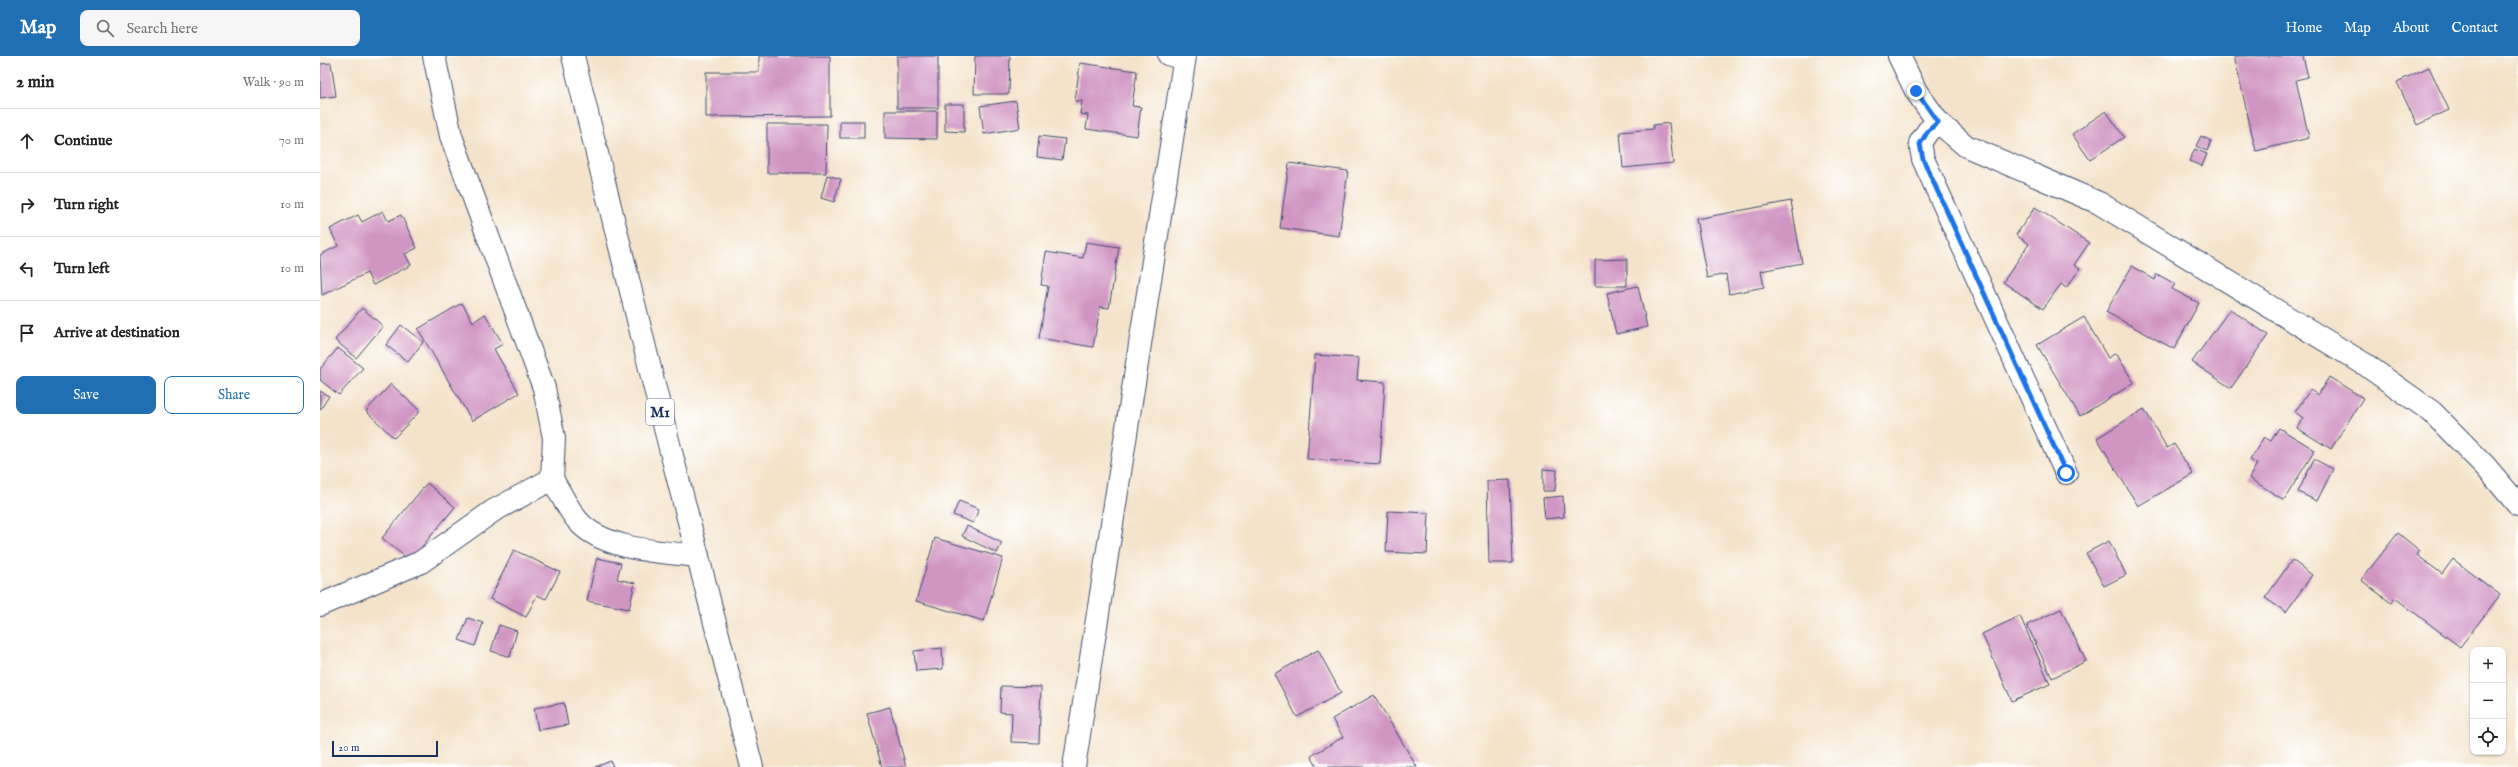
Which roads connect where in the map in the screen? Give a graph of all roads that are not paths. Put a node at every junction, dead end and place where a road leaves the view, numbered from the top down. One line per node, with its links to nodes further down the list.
1 (434, 56): 7 (main road)
2 (573, 56): 9 (main road, M1)
3 (1899, 56): 5 (main road)
4 (1178, 58): 12 (main road)
5 (1938, 122): 6 (main road); 8 (main road)
6 (2066, 473)
7 (552, 479): 9 (main road); 10 (main road)
8 (2518, 505)
9 (698, 556): 11 (main road, M1)
10 (320, 605)
11 (752, 767)
12 (1074, 767)

